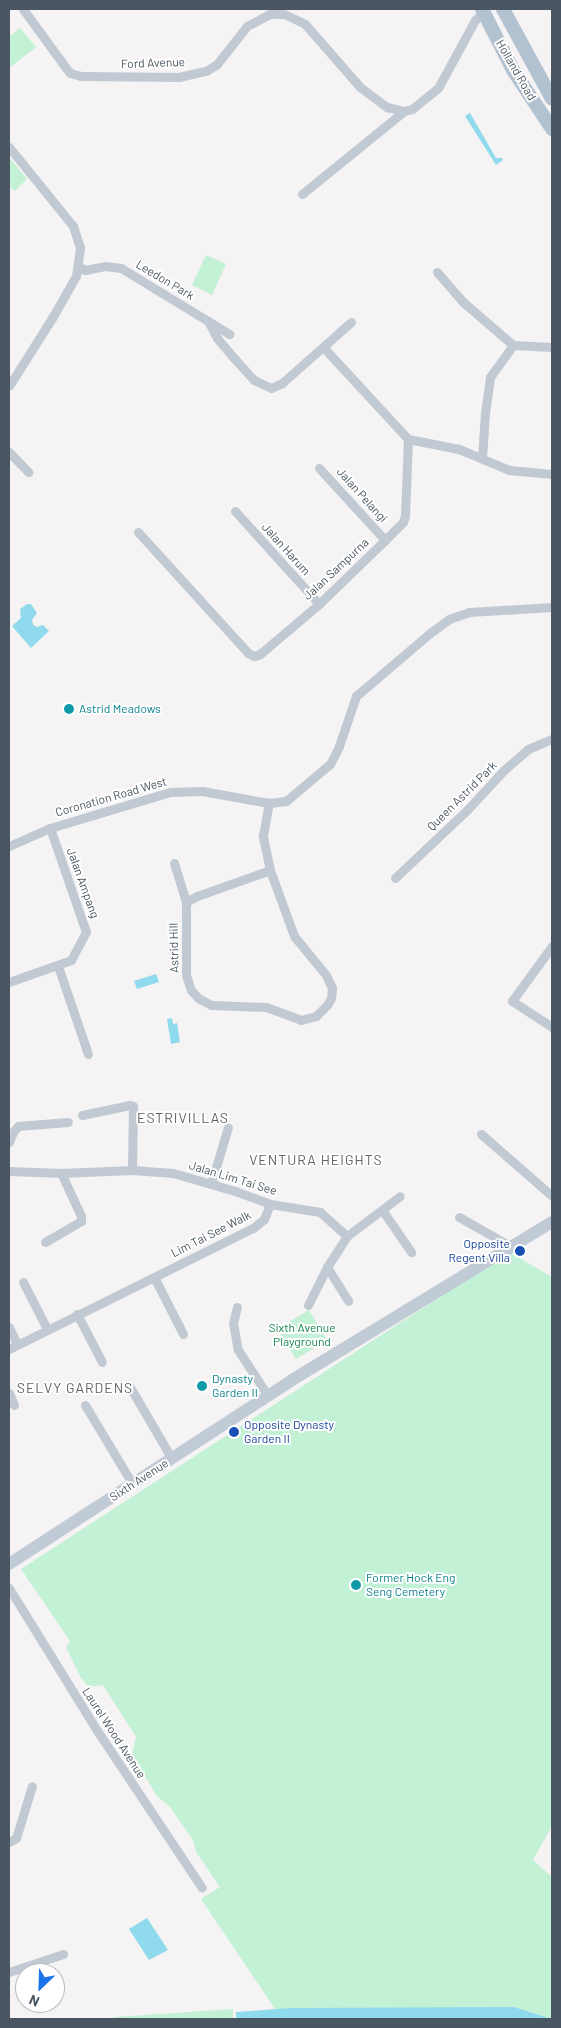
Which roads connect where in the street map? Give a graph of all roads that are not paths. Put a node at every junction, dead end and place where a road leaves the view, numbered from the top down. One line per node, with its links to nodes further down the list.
1 (23, 9): 5 (street, Ford Avenue)
2 (503, 9): 4 (main road, Holland Road)
3 (483, 11): 5 (street); 6 (main road, Holland Road)
4 (551, 95)
5 (404, 111): 8 (street)
6 (552, 129)
7 (9, 147): 9 (street)
8 (302, 194)
9 (78, 266): 11 (street, Leedon Park); 17 (street)
10 (437, 272): 14 (street)
11 (208, 321): 13 (street, Leedon Park); 15 (street, Leedon Park)
12 (351, 322): 15 (street)
13 (229, 334)
14 (513, 345): 16 (street); 20 (street)
15 (324, 347): 18 (street)
16 (552, 347)
17 (9, 386)
18 (408, 439): 20 (street); 26 (street, Jalan Sampurna)
19 (9, 452): 22 (street)
20 (482, 458): 23 (street)
21 (320, 468): 26 (street, Jalan Pelangi)
22 (28, 472)
23 (552, 474)
24 (235, 511): 27 (street, Jalan Harum)
25 (138, 532): 27 (street, Jalan Sampurna)
26 (385, 540): 27 (street, Jalan Sampurna)
27 (319, 604)
28 (552, 607): 30 (street, Coronation Road West)
29 (552, 739): 35 (street, Queen Astrid Park)
30 (269, 803): 31 (street, Coronation Road West); 34 (street, Astrid Hill)
31 (50, 828): 32 (street, Coronation Road West); 38 (street, Jalan Ampang)
32 (9, 846)
33 (174, 863): 36 (street)
34 (270, 870): 36 (street); 36 (street, Astrid Hill)
35 (395, 878)
36 (186, 902)
37 (552, 946): 40 (street)
38 (58, 966): 39 (street, Jalan Ampang); 41 (street)
39 (9, 982)
40 (552, 1028)
41 (88, 1054)
42 (82, 1115): 47 (street)
43 (68, 1122): 46 (street)
44 (228, 1127): 50 (street)
45 (481, 1134): 52 (street)
46 (9, 1142)
47 (132, 1170): 49 (street, Jalan Lim Tai See); 50 (street, Jalan Lim Tai See)
48 (9, 1171): 49 (street, Jalan Lim Tai See)
49 (60, 1172): 58 (street)
50 (212, 1184): 53 (street, Jalan Lim Tai See)
51 (400, 1196): 54 (street)
52 (552, 1196)
53 (270, 1204): 57 (street, Jalan Lim Tai See); 62 (street, Lim Tai See Walk)
54 (383, 1211): 57 (street); 60 (street)
55 (460, 1217): 59 (street)
56 (550, 1227): 59 (main road, Sixth Avenue)
57 (347, 1236): 61 (street)
58 (45, 1242)
59 (512, 1247): 75 (main road, Sixth Avenue)
60 (411, 1252)
61 (327, 1268): 64 (street); 65 (street)
62 (154, 1277): 67 (street, Lim Tai See Walk); 70 (street)
63 (23, 1282): 69 (street)
64 (348, 1301)
65 (308, 1305)
66 (237, 1307): 75 (street)
67 (77, 1314): 69 (street, Lim Tai See Walk); 72 (street)
68 (9, 1327): 71 (street)
69 (47, 1329): 71 (street, Lim Tai See Walk)
70 (183, 1334)
71 (13, 1346)
72 (102, 1362)
73 (130, 1387): 78 (street)
74 (9, 1393): 76 (street)
75 (268, 1396): 78 (main road, Sixth Avenue)
76 (14, 1405)
77 (85, 1405): 79 (street)
78 (172, 1459): 79 (main road, Sixth Avenue)
79 (133, 1485): 80 (main road, Sixth Avenue)
80 (9, 1564)
81 (9, 1588): 84 (street, Laurel Wood Avenue)
82 (32, 1786): 83 (street)
83 (9, 1842)
84 (202, 1888)
85 (64, 1954): 86 (street)
86 (9, 1972)

